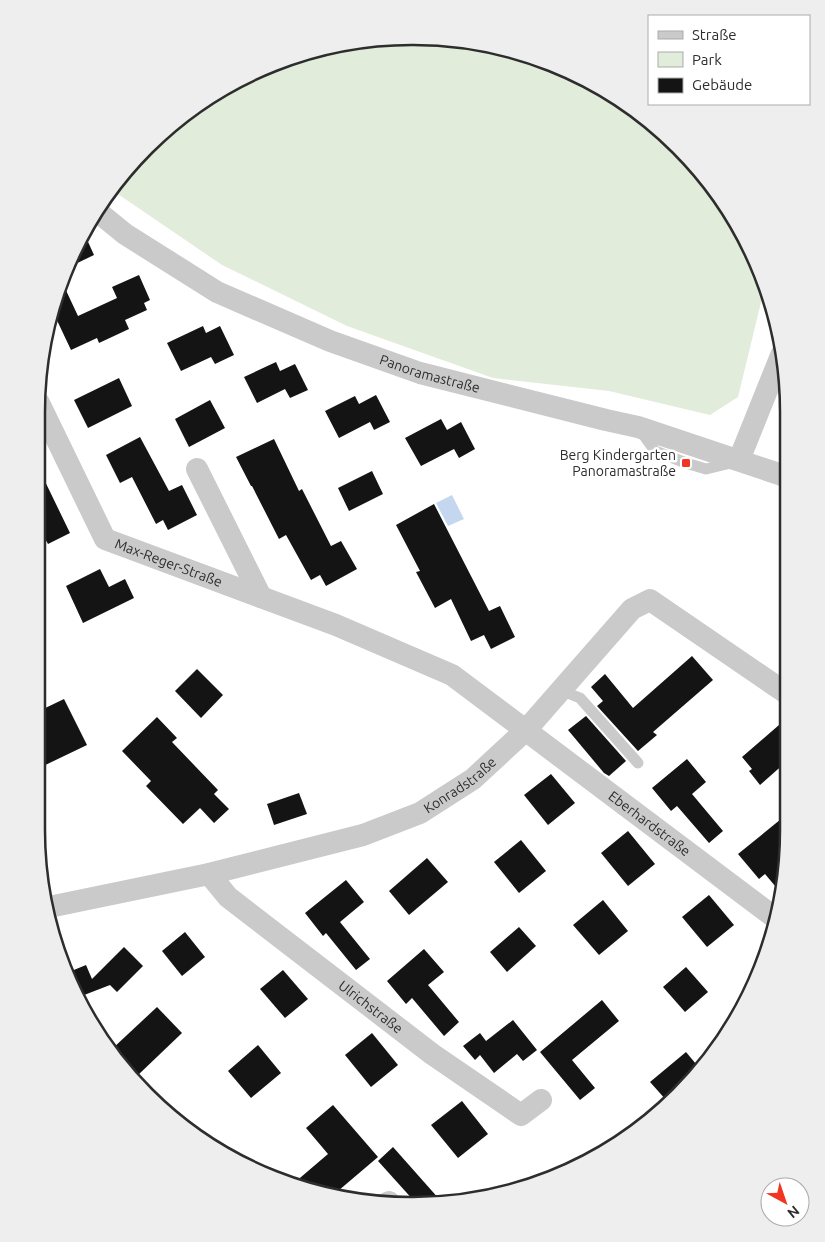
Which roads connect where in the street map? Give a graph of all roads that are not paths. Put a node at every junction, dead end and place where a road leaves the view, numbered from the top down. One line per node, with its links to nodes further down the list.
1 (102, 216): 4 (street, Panoramastraße)
2 (777, 365): 4 (street)
3 (45, 415): 7 (street, Max-Reger-Straße)
4 (739, 460): 6 (street, Panoramastraße)
5 (197, 469): 7 (street)
6 (780, 474)
7 (261, 597): 10 (street, Max-Reger-Straße)
8 (780, 689): 9 (street, Konradstraße)
9 (560, 690): 10 (street, Konradstraße); 11 (lane)
10 (526, 730): 12 (street, Konradstraße); 14 (street, Eberhardstraße)
11 (638, 763)
12 (209, 874): 13 (street, Konradstraße); 15 (street, Ulrichstraße)
13 (53, 906)
14 (770, 914)
15 (541, 1100)

